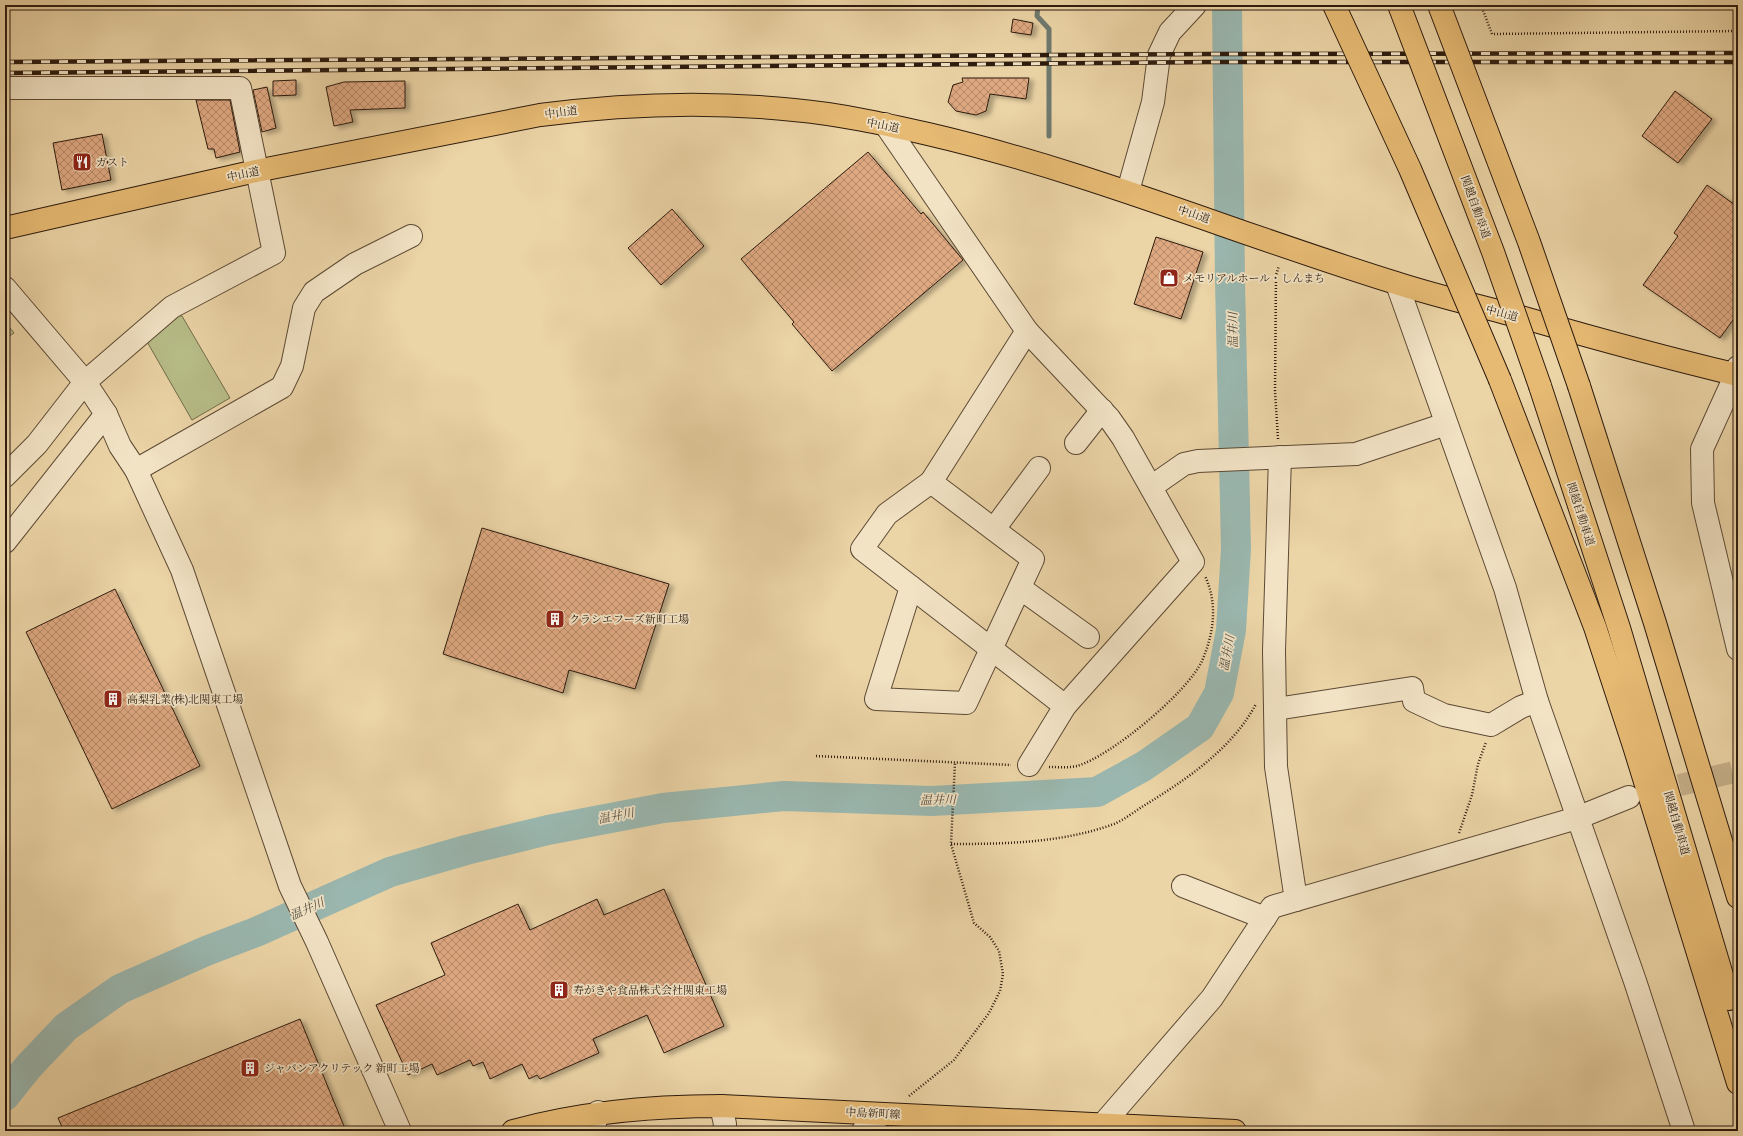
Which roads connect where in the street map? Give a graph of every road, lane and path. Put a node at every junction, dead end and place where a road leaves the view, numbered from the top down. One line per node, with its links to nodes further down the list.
1 (1195, 5): 11 (street)
2 (1334, 5): 53 (main road, bridge)
3 (1399, 5): 52 (main road, 関越自動車道, bridge)
4 (1439, 5): 14 (main road, bridge)
5 (1448, 5): 14 (main road, bridge)
6 (1481, 5): 7 (path)
7 (1738, 32)
8 (5, 88): 10 (street)
9 (885, 124): 10 (main road, 中山道); 11 (main road, 中山道); 18 (street)
10 (256, 171): 12 (main road, 中山道); 20 (street)
11 (1128, 191): 16 (main road, 中山道)
12 (5, 228)
13 (411, 236): 27 (street)
14 (1529, 242): 49 (main road, bridge)
15 (1279, 266): 25 (path)
16 (1397, 284): 19 (main road, 中山道); 23 (street)
17 (5, 288): 20 (street)
18 (1027, 331): 21 (street); 29 (street)
19 (1737, 372): 36 (street)
20 (85, 382): 22 (street); 28 (street)
21 (1102, 410): 24 (street); 30 (street)
22 (106, 414): 27 (street); 32 (street)
23 (1446, 424): 25 (street); 38 (street)
24 (1076, 443)
25 (1277, 458): 30 (street); 39 (street)
26 (1038, 468): 31 (street)
27 (136, 470): 59 (street)
28 (5, 476)
29 (931, 482): 31 (street); 33 (street)
30 (1151, 487): 40 (street)
31 (994, 529): 34 (street)
32 (5, 542)
33 (911, 587): 37 (street); 37 (street)
34 (1020, 588): 35 (street); 37 (street)
35 (1088, 637)
36 (1736, 638)
37 (991, 650): 40 (street)
38 (1537, 701): 41 (street); 45 (street)
39 (1267, 705): 41 (street); 46 (path); 50 (street)
40 (1065, 706): 43 (street)
41 (1491, 725): 47 (path)
42 (955, 763): 46 (path)
43 (1029, 766)
44 (1628, 797): 45 (street)
45 (1577, 818): 47 (street); 64 (street)
46 (951, 844): 54 (path)
47 (1451, 855): 50 (street)
48 (1183, 886): 51 (street)
49 (1738, 897)
50 (1296, 900): 51 (street)
51 (1265, 918): 58 (street)
52 (1738, 1031)
53 (1738, 1083)
54 (908, 1097)
55 (721, 1106): 56 (main road, 中島新町線); 57 (main road, 中島新町線); 61 (street)
56 (882, 1114): 58 (main road, 中島新町線); 62 (street)
57 (595, 1122): 60 (main road, 中島新町線)
58 (1092, 1126): 63 (main road, 中島新町線)
59 (400, 1131)
60 (513, 1131)
61 (724, 1131)
62 (863, 1131)
63 (1235, 1131)
64 (1684, 1131)

